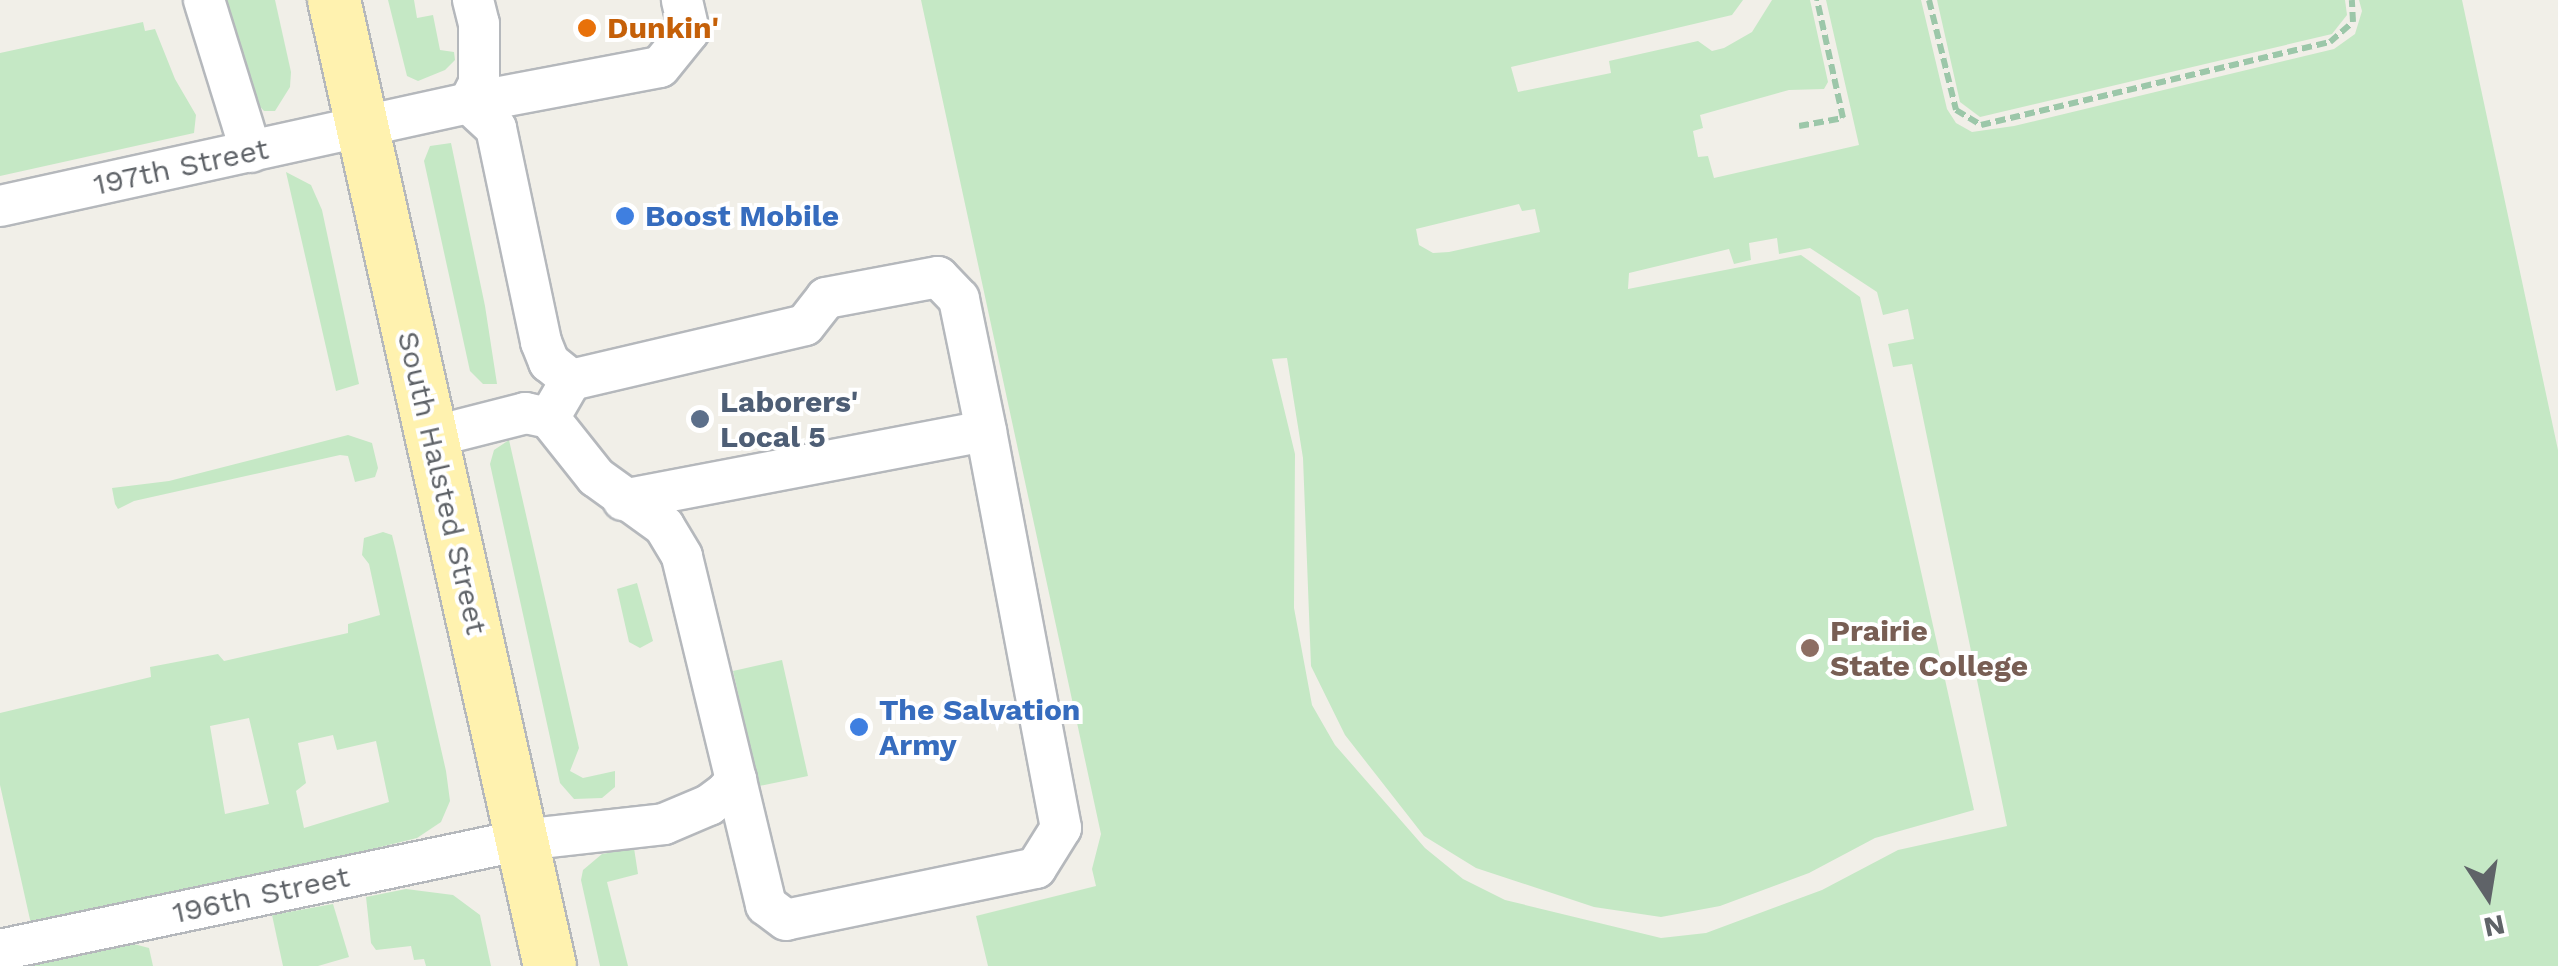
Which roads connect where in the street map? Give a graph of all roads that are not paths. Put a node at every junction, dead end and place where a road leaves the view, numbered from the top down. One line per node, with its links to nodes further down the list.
1 (334, 0): 6 (main road, South Halsted Street)
2 (473, 0): 5 (street)
3 (682, 0): 5 (street, 197th Street)
4 (206, 8): 7 (street)
5 (469, 103): 6 (street, 197th Street); 9 (street)
6 (362, 127): 7 (street, 197th Street); 12 (main road, South Halsted Street)
7 (252, 152): 8 (street, 197th Street)
8 (0, 206)
9 (571, 380): 10 (street); 11 (street)
10 (550, 418): 12 (street); 13 (street)
11 (986, 431): 13 (street); 14 (street)
12 (432, 437): 15 (main road, South Halsted Street)
13 (623, 500): 14 (street)
14 (736, 780): 15 (street, 196th Street)
15 (522, 840): 16 (street, 196th Street); 17 (main road, South Halsted Street)
16 (0, 950)
17 (550, 966)

